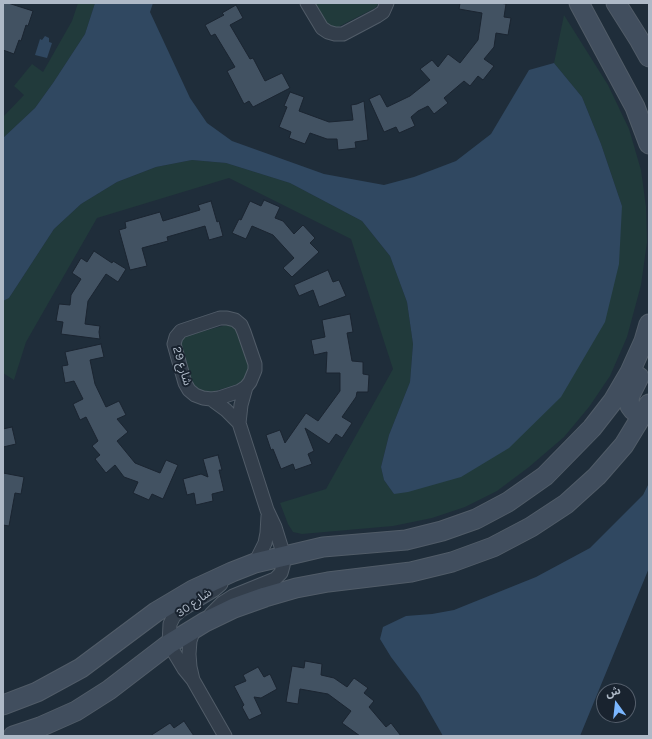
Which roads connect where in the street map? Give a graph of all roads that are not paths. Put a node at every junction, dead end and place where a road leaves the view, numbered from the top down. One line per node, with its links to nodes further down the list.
1 (307, 3): 2 (street)
2 (387, 3)
3 (579, 3): 6 (street)
4 (616, 3): 5 (street)
5 (649, 57)
6 (649, 144)
7 (646, 332): 10 (street); 13 (street)
8 (246, 387): 9 (street); 9 (street, شارع 29); 11 (street, شارع 29)
9 (211, 399): 11 (street, شارع 29)
10 (646, 409): 16 (street)
11 (239, 423): 12 (street, شارع 29)
12 (267, 510): 13 (street, شارع 29); 14 (street, شارع 29)
13 (284, 556): 14 (street); 16 (street)
14 (255, 563): 15 (street)
15 (232, 572): 17 (street, شارع 30); 19 (street)
16 (199, 625): 17 (street); 18 (street, شارع 30)
17 (168, 644): 18 (street, شارع 30); 20 (street)
18 (193, 680): 21 (street, شارع 30)
19 (3, 705)
20 (13, 736)
21 (225, 736)

